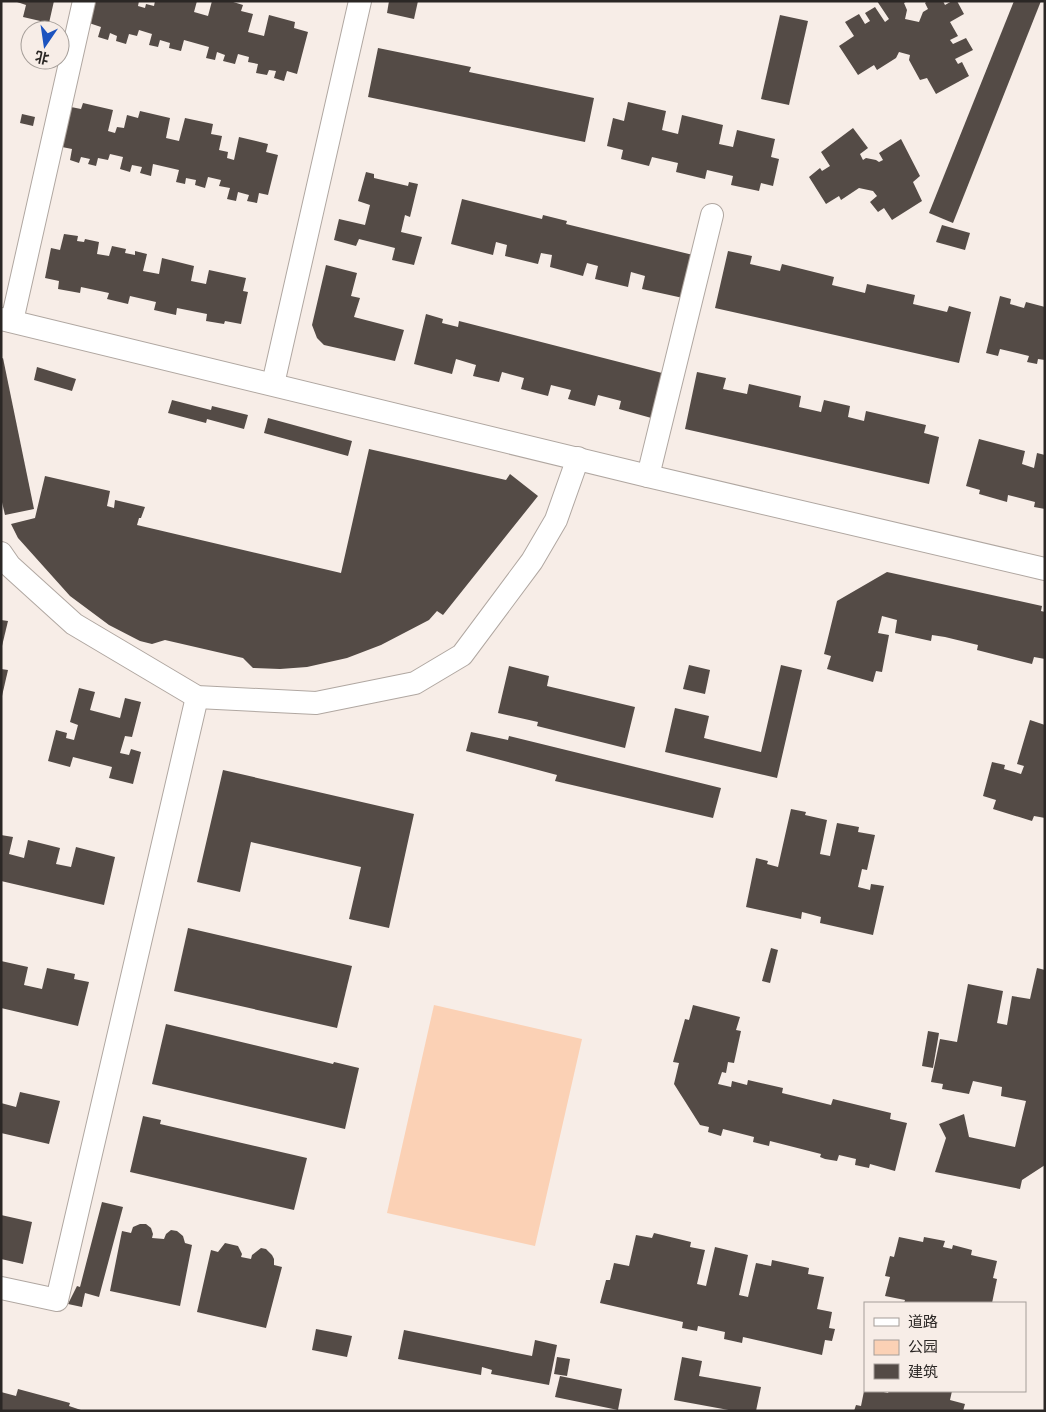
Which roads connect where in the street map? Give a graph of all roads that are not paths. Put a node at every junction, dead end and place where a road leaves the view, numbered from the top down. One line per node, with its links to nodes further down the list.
1 (84, 1): 4 (street)
2 (360, 1): 5 (street)
3 (712, 215): 7 (street)
4 (6, 320): 5 (street)
5 (273, 384): 6 (street)
6 (578, 458): 7 (street); 10 (street)
7 (648, 476): 9 (street)
8 (4, 563): 10 (street)
9 (1045, 568)
10 (197, 697): 11 (street)
11 (1, 1288)

